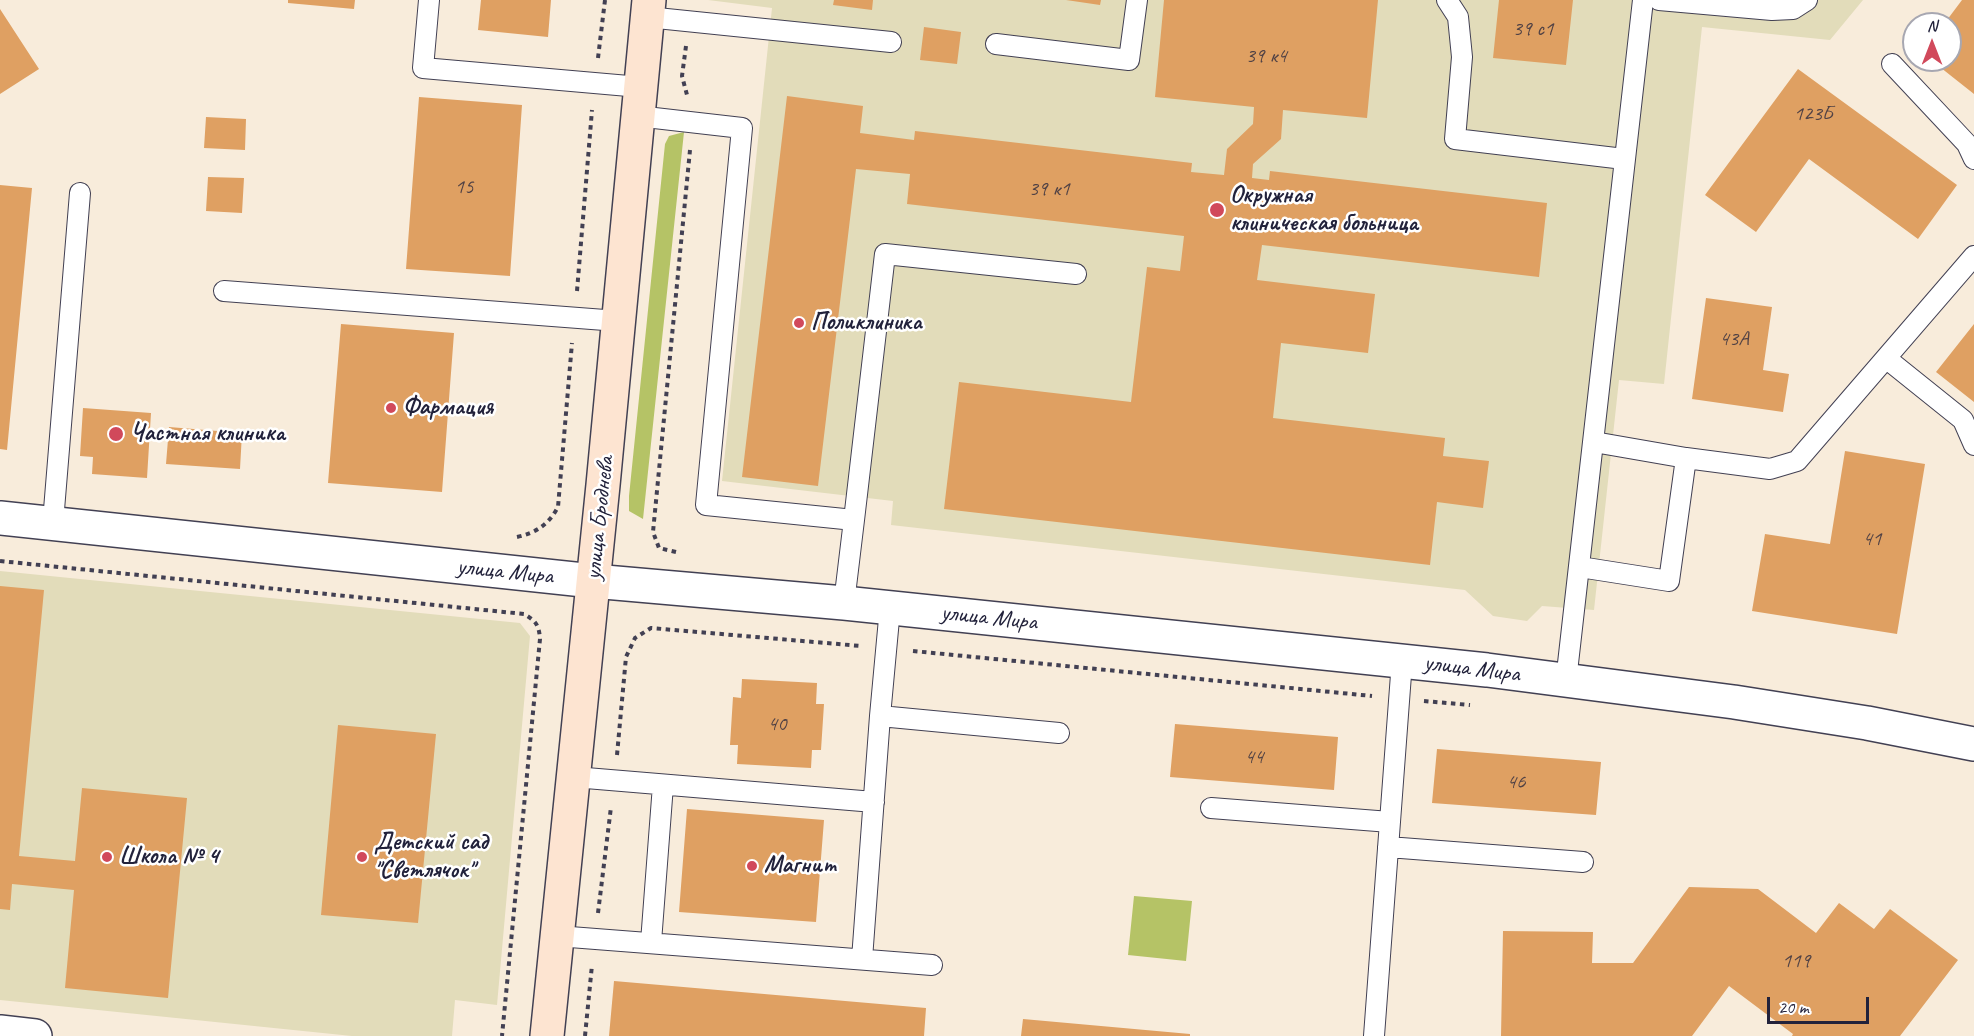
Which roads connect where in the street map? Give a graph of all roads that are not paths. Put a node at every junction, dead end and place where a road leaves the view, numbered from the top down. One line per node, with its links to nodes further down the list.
1 (429, 0): 11 (lane)
2 (1137, 0): 9 (lane)
3 (1447, 0): 12 (lane)
4 (1643, 0): 12 (lane)
5 (1659, 0): 6 (lane)
6 (1807, 0)
7 (648, 9): 8 (lane); 11 (main road, улица Броднева)
8 (891, 42)
9 (996, 44)
10 (1892, 64): 13 (lane)
11 (638, 101): 18 (main road, улица Броднева); 24 (lane)
12 (1624, 159): 20 (lane)
13 (1974, 159)
14 (80, 192): 25 (lane)
15 (1974, 256): 19 (lane)
16 (1076, 274): 24 (lane)
17 (224, 291): 18 (lane)
18 (618, 321): 27 (main road, улица Броднева)
19 (1887, 358): 21 (lane); 22 (lane)
20 (1594, 442): 22 (lane); 26 (lane)
21 (1974, 445)
22 (1686, 458): 26 (lane)
23 (0, 518): 25 (street, улица Мира)
24 (854, 520): 28 (lane)
25 (53, 522): 27 (street, улица Мира)
26 (1580, 567): 31 (lane)
27 (593, 581): 28 (street, улица Мира); 35 (main road, улица Броднева)
28 (844, 603): 29 (street, улица Мира)
29 (890, 608): 30 (street, улица Мира); 32 (lane)
30 (1402, 661): 31 (street, улица Мира); 39 (lane)
31 (1566, 681): 34 (street, улица Мира)
32 (880, 716): 33 (lane); 37 (lane)
33 (1059, 733)
34 (1974, 744)
35 (574, 777): 36 (lane); 42 (main road, улица Броднева)
36 (663, 785): 37 (lane); 43 (lane)
37 (874, 802): 44 (lane)
38 (1211, 808): 39 (lane)
39 (1390, 822): 40 (lane)
40 (1388, 847): 41 (lane); 49 (lane)
41 (1583, 862)
42 (557, 936): 43 (lane); 48 (main road, улица Броднева)
43 (651, 942): 44 (lane)
44 (862, 959): 45 (lane)
45 (932, 964)
46 (0, 1032): 47 (street)
47 (35, 1036)
48 (547, 1036)
49 (1374, 1036)

